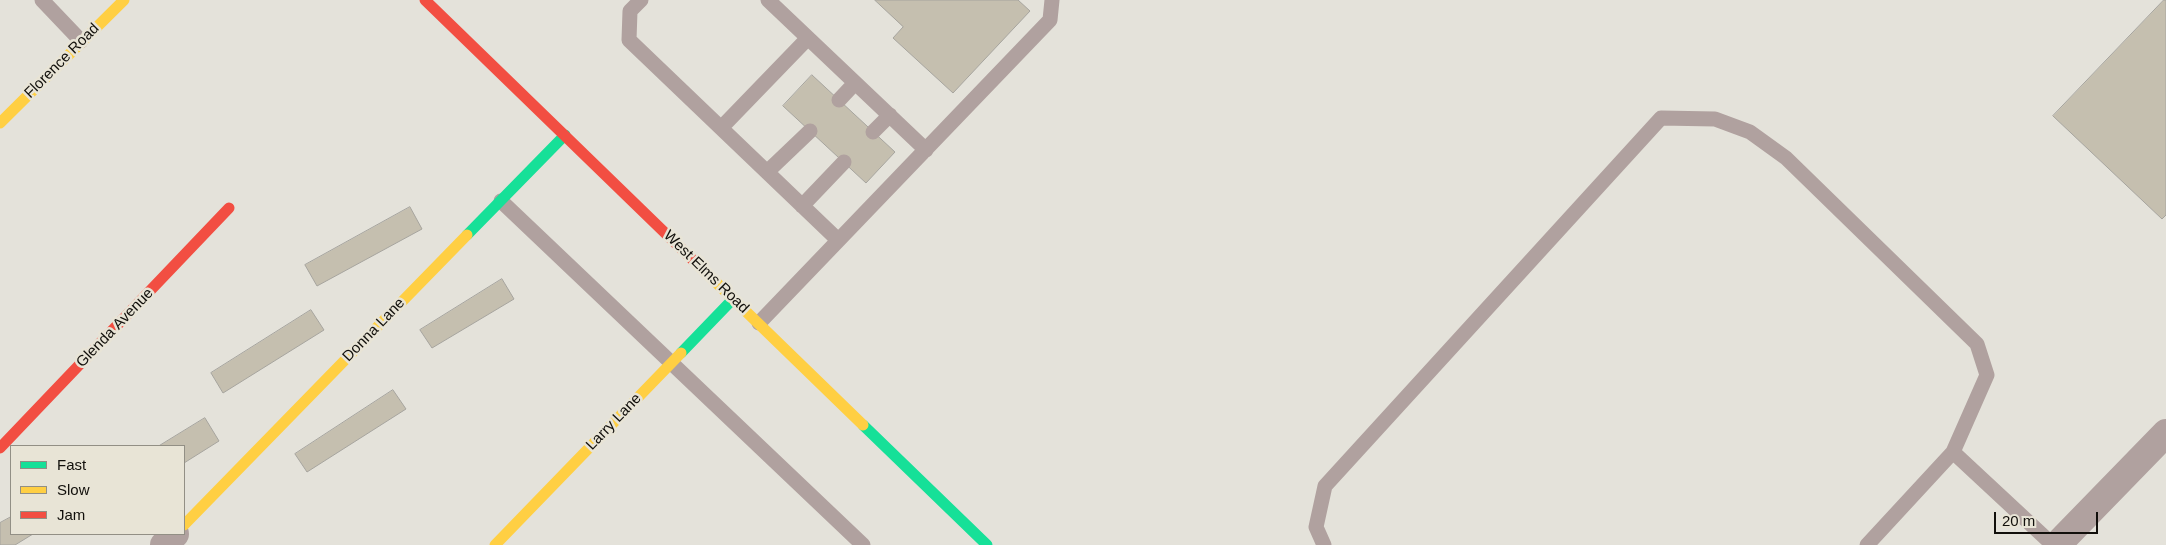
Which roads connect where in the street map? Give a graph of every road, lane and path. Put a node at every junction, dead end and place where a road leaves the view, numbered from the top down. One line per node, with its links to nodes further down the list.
1 (42, 0): 8 (lane)
2 (124, 0): 8 (street, Florence Road)
3 (425, 0): 16 (street, West Elms Road)
4 (641, 0): 13 (lane)
5 (768, 0): 7 (lane)
6 (1052, 0): 17 (lane)
7 (808, 38): 9 (lane); 13 (lane)
8 (82, 41): 12 (street, Florence Road)
9 (855, 83): 10 (lane); 11 (lane)
10 (839, 100)
11 (890, 115): 15 (lane); 17 (lane)
12 (0, 123)
13 (721, 128): 19 (lane)
14 (810, 131): 19 (lane)
15 (873, 132)
16 (565, 136): 20 (street, Donna Lane); 24 (street, West Elms Road)
17 (926, 150): 23 (lane)
18 (844, 162): 21 (lane)
19 (767, 172): 21 (lane)
20 (501, 201): 26 (lane); 30 (street, Donna Lane)
21 (802, 206): 23 (lane)
22 (229, 208): 28 (street, Glenda Avenue)
23 (838, 240): 25 (lane)
24 (733, 299): 25 (street, West Elms Road); 26 (street, Larry Lane)
25 (759, 323): 32 (street, West Elms Road)
26 (671, 363): 34 (street, Larry Lane); 35 (lane)
27 (2166, 433): 39 (street)
28 (0, 448)
29 (1952, 452): 36 (lane); 37 (lane); 38 (lane)
30 (185, 524)
31 (175, 535): 33 (street)
32 (974, 541)
33 (164, 545)
34 (495, 545)
35 (863, 545)
36 (1324, 545)
37 (1867, 545)
38 (2054, 545)
39 (2057, 545)

